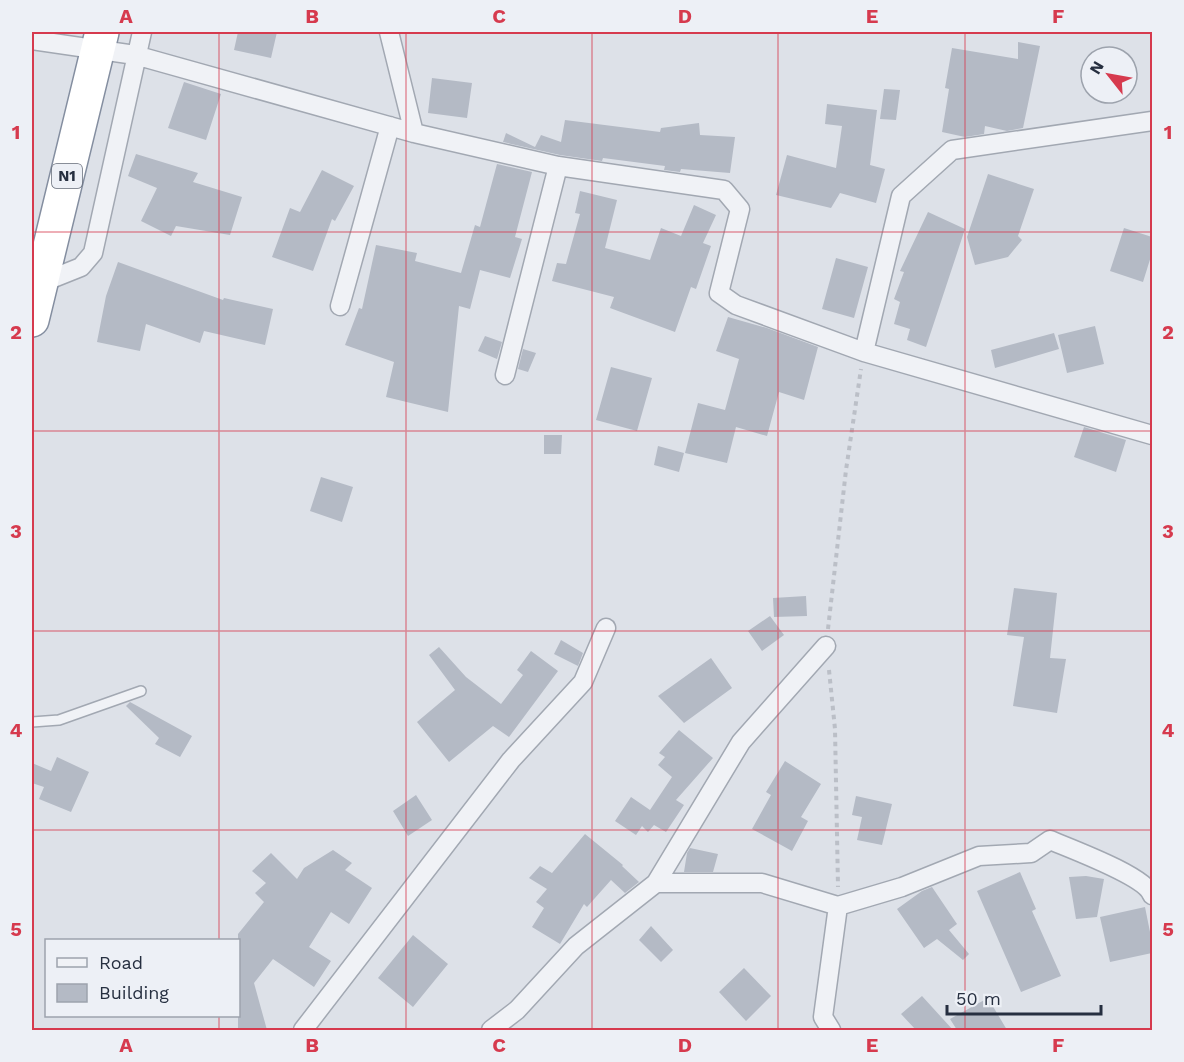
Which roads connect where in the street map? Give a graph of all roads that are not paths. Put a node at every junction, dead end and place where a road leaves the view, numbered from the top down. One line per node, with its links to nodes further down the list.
1 (142, 32): 5 (street)
2 (389, 32): 8 (street)
3 (32, 40): 4 (street)
4 (100, 40): 5 (street); 10 (highway, N1)
5 (135, 55): 7 (street); 10 (street)
6 (1152, 120): 13 (street)
7 (390, 126): 8 (street); 11 (street)
8 (414, 133): 9 (street)
9 (558, 166): 13 (street); 14 (street)
10 (41, 283): 12 (highway, N1)
11 (340, 306)
12 (32, 320)
13 (864, 352): 15 (street)
14 (505, 375)
15 (1152, 435)
16 (606, 628): 23 (street)
17 (826, 646): 20 (street)
18 (141, 691): 19 (lane)
19 (32, 722)
20 (656, 884): 22 (street); 24 (street)
21 (1152, 895): 22 (street)
22 (838, 906): 25 (street)
23 (303, 1030)
24 (491, 1030)
25 (831, 1030)

